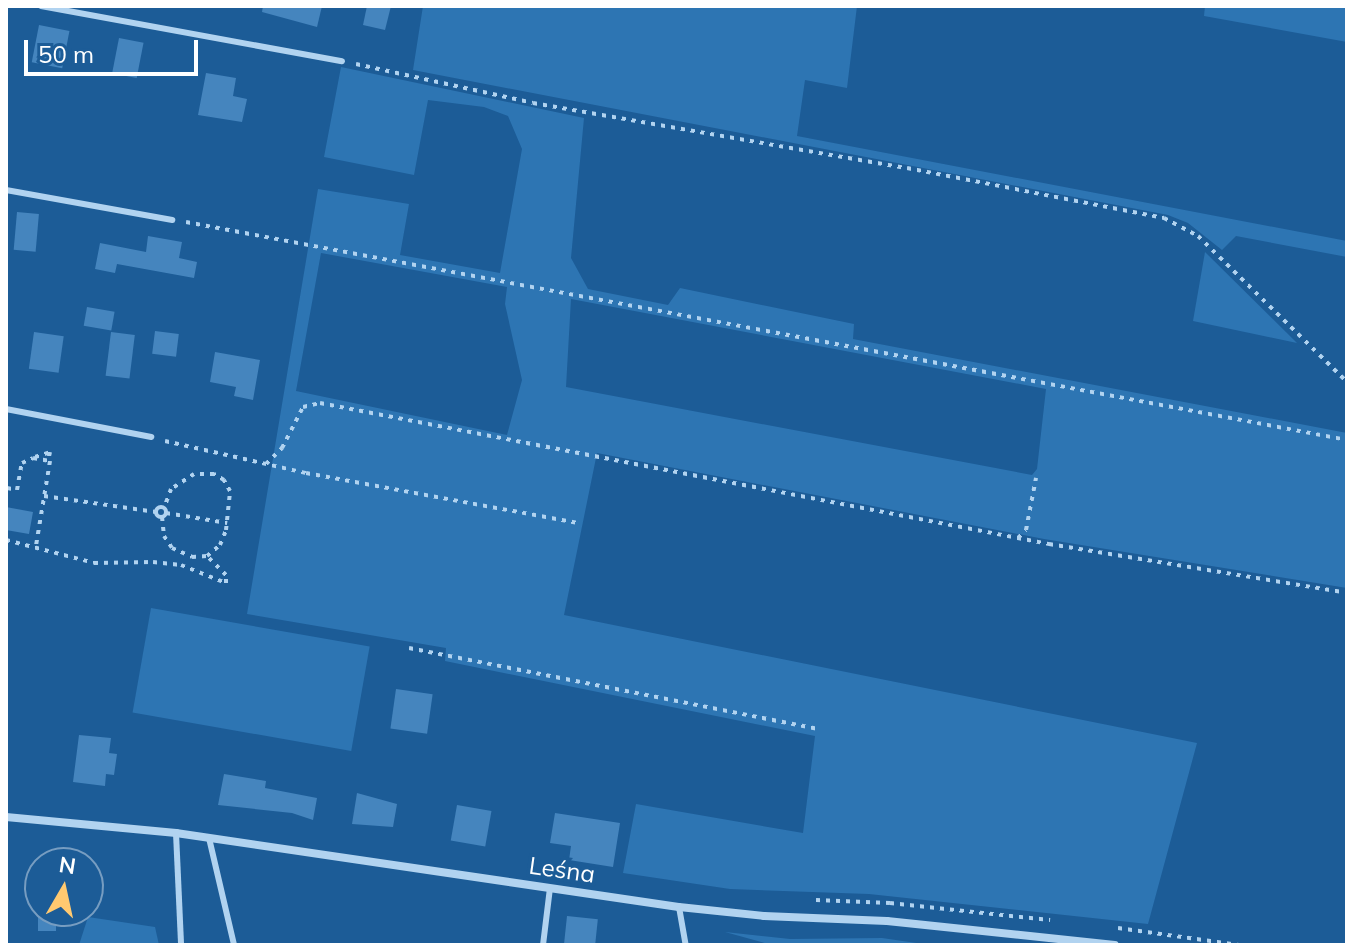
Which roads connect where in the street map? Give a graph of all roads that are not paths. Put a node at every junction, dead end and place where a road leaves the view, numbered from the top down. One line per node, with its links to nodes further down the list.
1 (41, 6): 2 (lane)
2 (342, 61)
3 (6, 190): 4 (lane)
4 (172, 220)
5 (6, 409): 6 (lane)
6 (151, 437)
7 (6, 817): 8 (street, Leśna)
8 (176, 833): 9 (street, Leśna); 12 (lane)
9 (209, 838): 10 (street, Leśna); 13 (lane)
10 (550, 888): 11 (street, Leśna); 14 (lane)
11 (679, 907): 15 (lane); 16 (street, Leśna)
12 (181, 945)
13 (234, 945)
14 (543, 945)
15 (686, 945)
16 (1115, 945)

